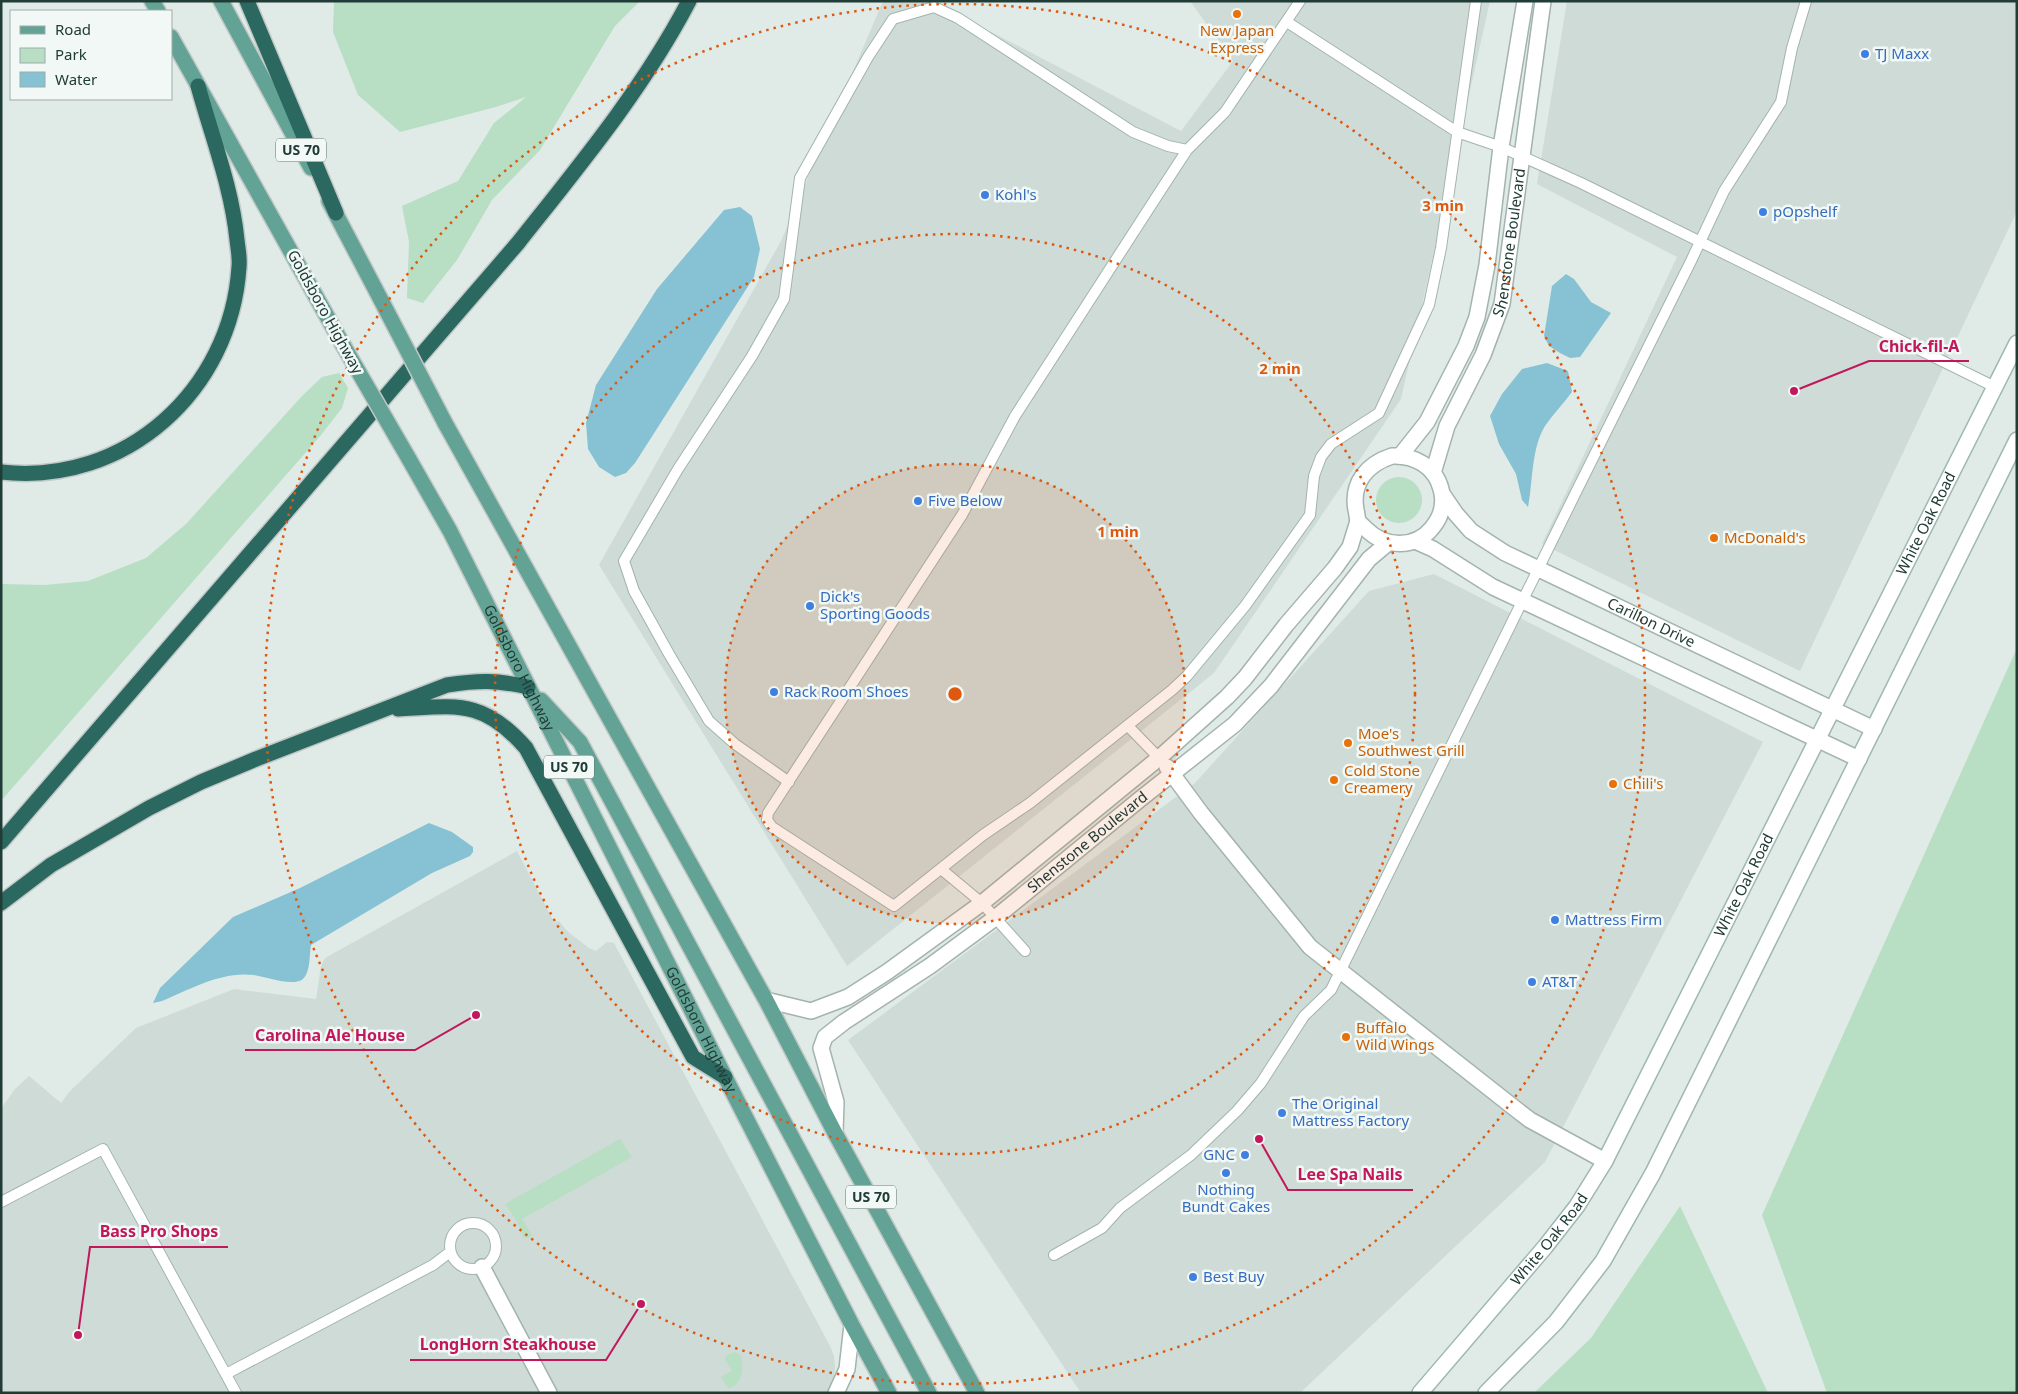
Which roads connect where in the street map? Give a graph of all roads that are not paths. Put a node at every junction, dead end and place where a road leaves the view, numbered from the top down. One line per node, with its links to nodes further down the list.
1 (221, 1): 16 (main road, US 70)
2 (247, 1): 16 (highway)
3 (689, 1): 40 (highway)
4 (1300, 1): 9 (lane)
5 (1476, 1): 12 (lane)
6 (1525, 1): 13 (street, Shenstone Boulevard)
7 (1543, 1): 15 (street, Shenstone Boulevard)
8 (1806, 1): 17 (lane)
9 (1287, 22): 12 (lane); 14 (lane)
10 (172, 39): 11 (main road, US 70)
11 (198, 86): 22 (highway); 30 (main road, Goldsboro Highway / US 70, bridge)
12 (1457, 132): 13 (lane); 33 (lane)
13 (1500, 148): 15 (lane); 21 (street, Shenstone Boulevard)
14 (1188, 150): 39 (lane); 39 (lane)
15 (1520, 157): 17 (lane); 23 (street, Shenstone Boulevard)
16 (336, 213): 47 (main road, US 70, bridge)
17 (1700, 241): 19 (lane); 28 (lane)
18 (2017, 343): 19 (street, White Oak Road)
19 (1995, 387): 31 (street, White Oak Road)
20 (2017, 440): 34 (street)
21 (1400, 456): 23 (street); 25 (street)
22 (1, 472)
23 (1433, 473): 24 (street)
24 (1443, 495): 26 (street); 28 (street, Carillon Drive)
25 (1358, 521): 27 (street); 36 (street, Shenstone Boulevard)
26 (1415, 541): 27 (street); 29 (street)
27 (1388, 543): 38 (street, Shenstone Boulevard)
28 (1539, 569): 29 (lane); 31 (street, Carillon Drive)
29 (1522, 600): 35 (street); 46 (lane)
30 (528, 687): 32 (highway); 48 (main road, Goldsboro Highway / US 70); 61 (main road)
31 (1832, 708): 34 (street, Carillon Drive); 35 (street, White Oak Road)
32 (382, 710): 42 (highway); 48 (highway)
33 (1128, 726): 36 (lane); 41 (lane)
34 (1874, 729): 37 (street)
35 (1817, 738): 37 (street); 50 (street, White Oak Road)
36 (1160, 758): 38 (street); 43 (street, Shenstone Boulevard)
37 (1859, 759): 64 (street)
38 (1172, 773): 44 (street, Shenstone Boulevard); 46 (street)
39 (788, 782): 41 (lane)
40 (1, 842)
41 (941, 869): 43 (lane)
42 (1, 903)
43 (982, 903): 44 (lane); 47 (street, Shenstone Boulevard)
44 (995, 918): 45 (lane); 49 (street, Shenstone Boulevard)
45 (1026, 951)
46 (1340, 970): 50 (street); 53 (lane)
47 (766, 1000): 49 (main road, US 70)
48 (725, 1077): 55 (main road, Goldsboro Highway / US 70)
49 (835, 1133): 62 (main road, US 70)
50 (1605, 1161): 63 (street, White Oak Road)
51 (1, 1202): 56 (lane)
52 (450, 1252): 54 (lane); 54 (lane); 56 (lane)
53 (1054, 1255)
54 (482, 1267): 58 (street)
55 (852, 1325): 59 (street); 60 (main road, Goldsboro Highway / US 70)
56 (226, 1374): 57 (lane)
57 (236, 1393)
58 (549, 1393)
59 (836, 1393)
60 (889, 1393)
61 (929, 1393)
62 (977, 1393)
63 (1420, 1393)
64 (1486, 1393)

